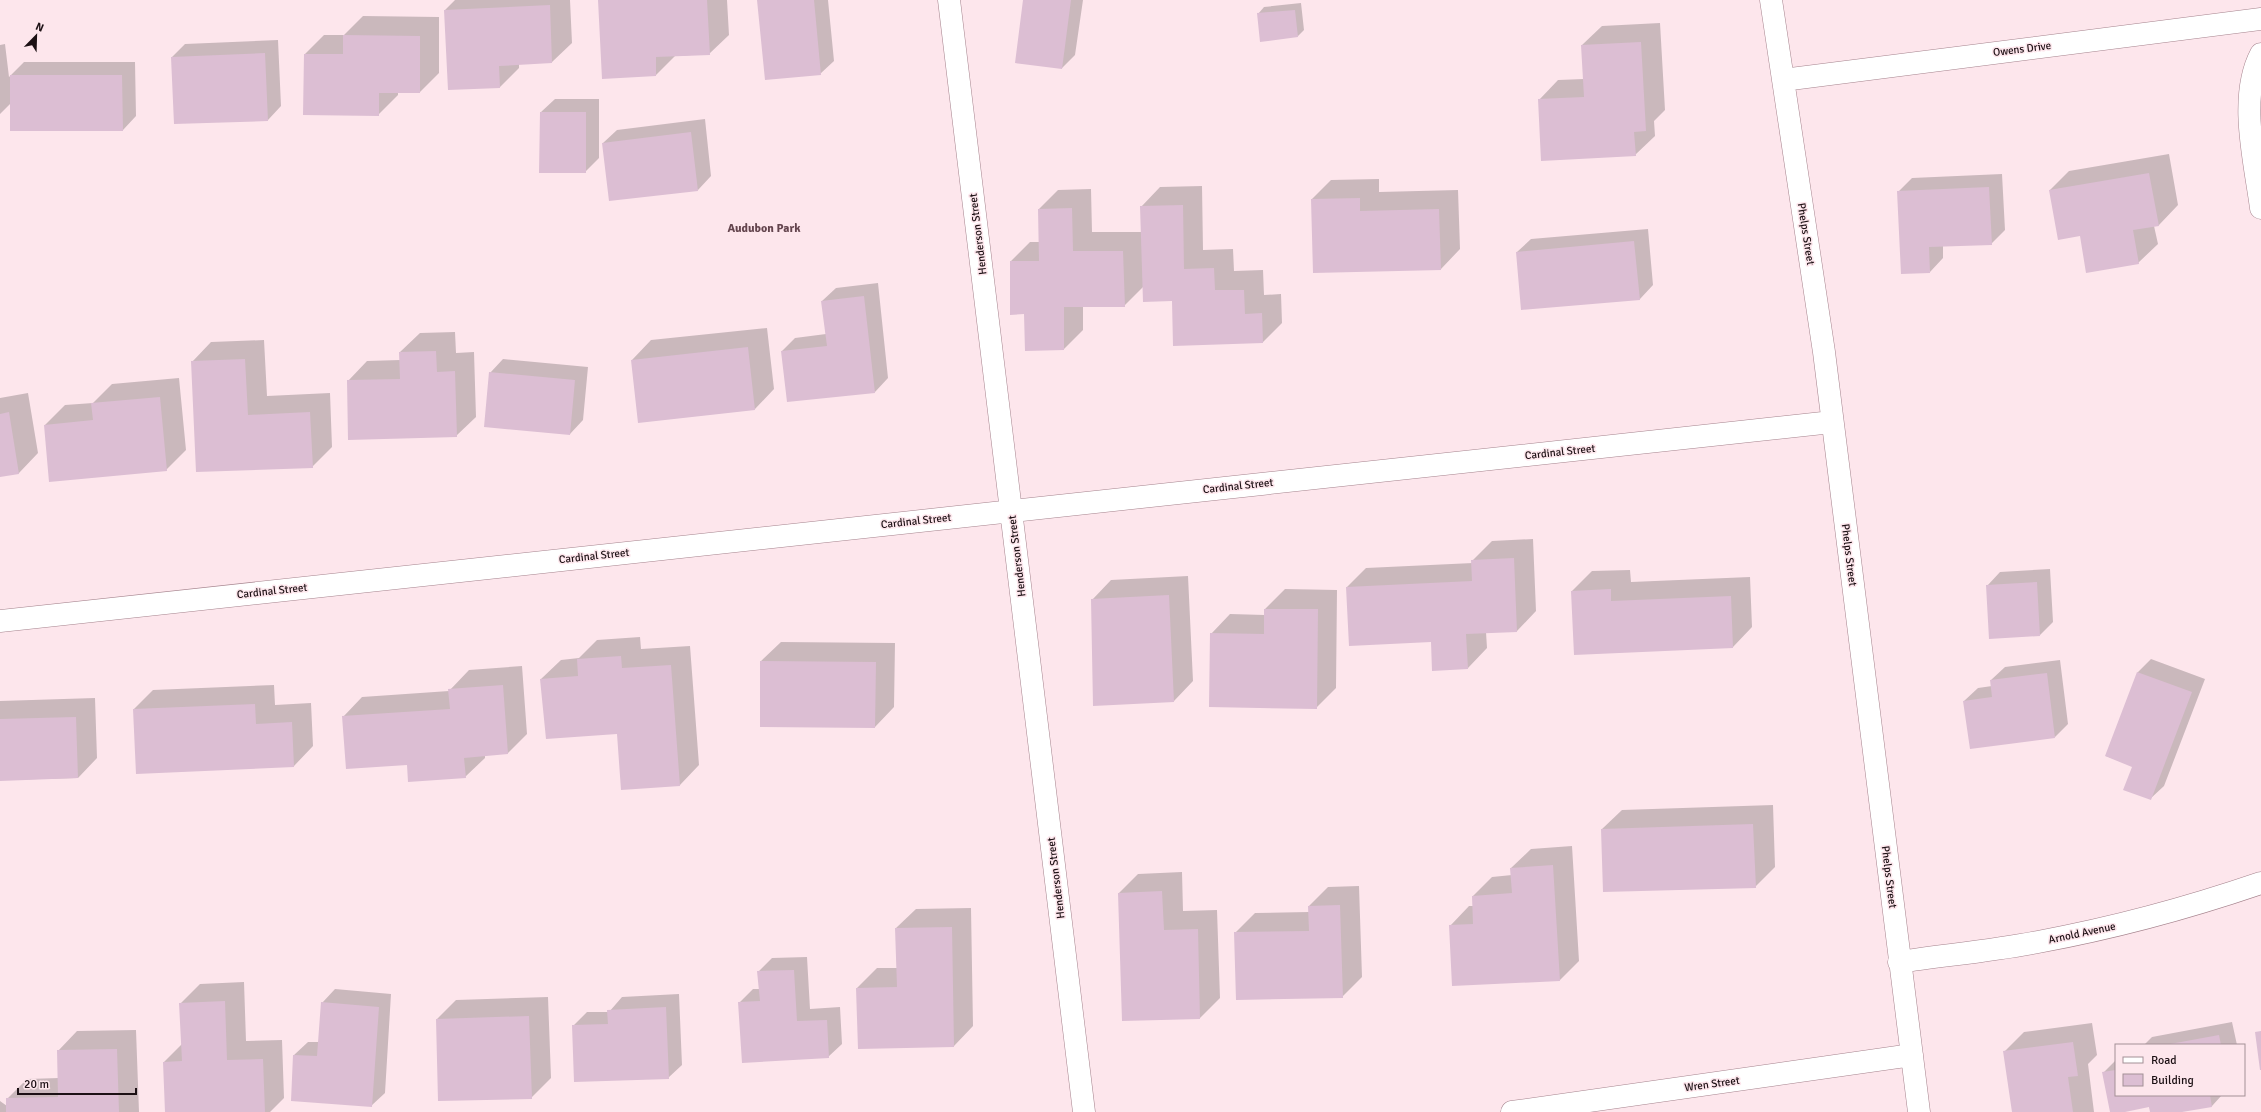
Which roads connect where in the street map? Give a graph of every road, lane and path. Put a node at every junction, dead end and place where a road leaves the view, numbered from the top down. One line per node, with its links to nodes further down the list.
1 (949, 0): 8 (street, Henderson Street)
2 (1771, 0): 5 (street, Phelps Street)
3 (2261, 19): 5 (street, Owens Drive)
4 (2261, 54): 6 (street)
5 (1783, 80): 7 (street, Phelps Street)
6 (2261, 208)
7 (1832, 422): 8 (street, Cardinal Street); 11 (street, Phelps Street)
8 (1011, 510): 9 (street, Cardinal Street); 13 (street, Henderson Street)
9 (0, 621)
10 (2261, 883): 11 (street, Arnold Avenue)
11 (1899, 962): 12 (street, Phelps Street)
12 (1912, 1055): 14 (street, Wren Street); 15 (street, Phelps Street)
13 (1084, 1112)
14 (1512, 1112)
15 (1919, 1112)

